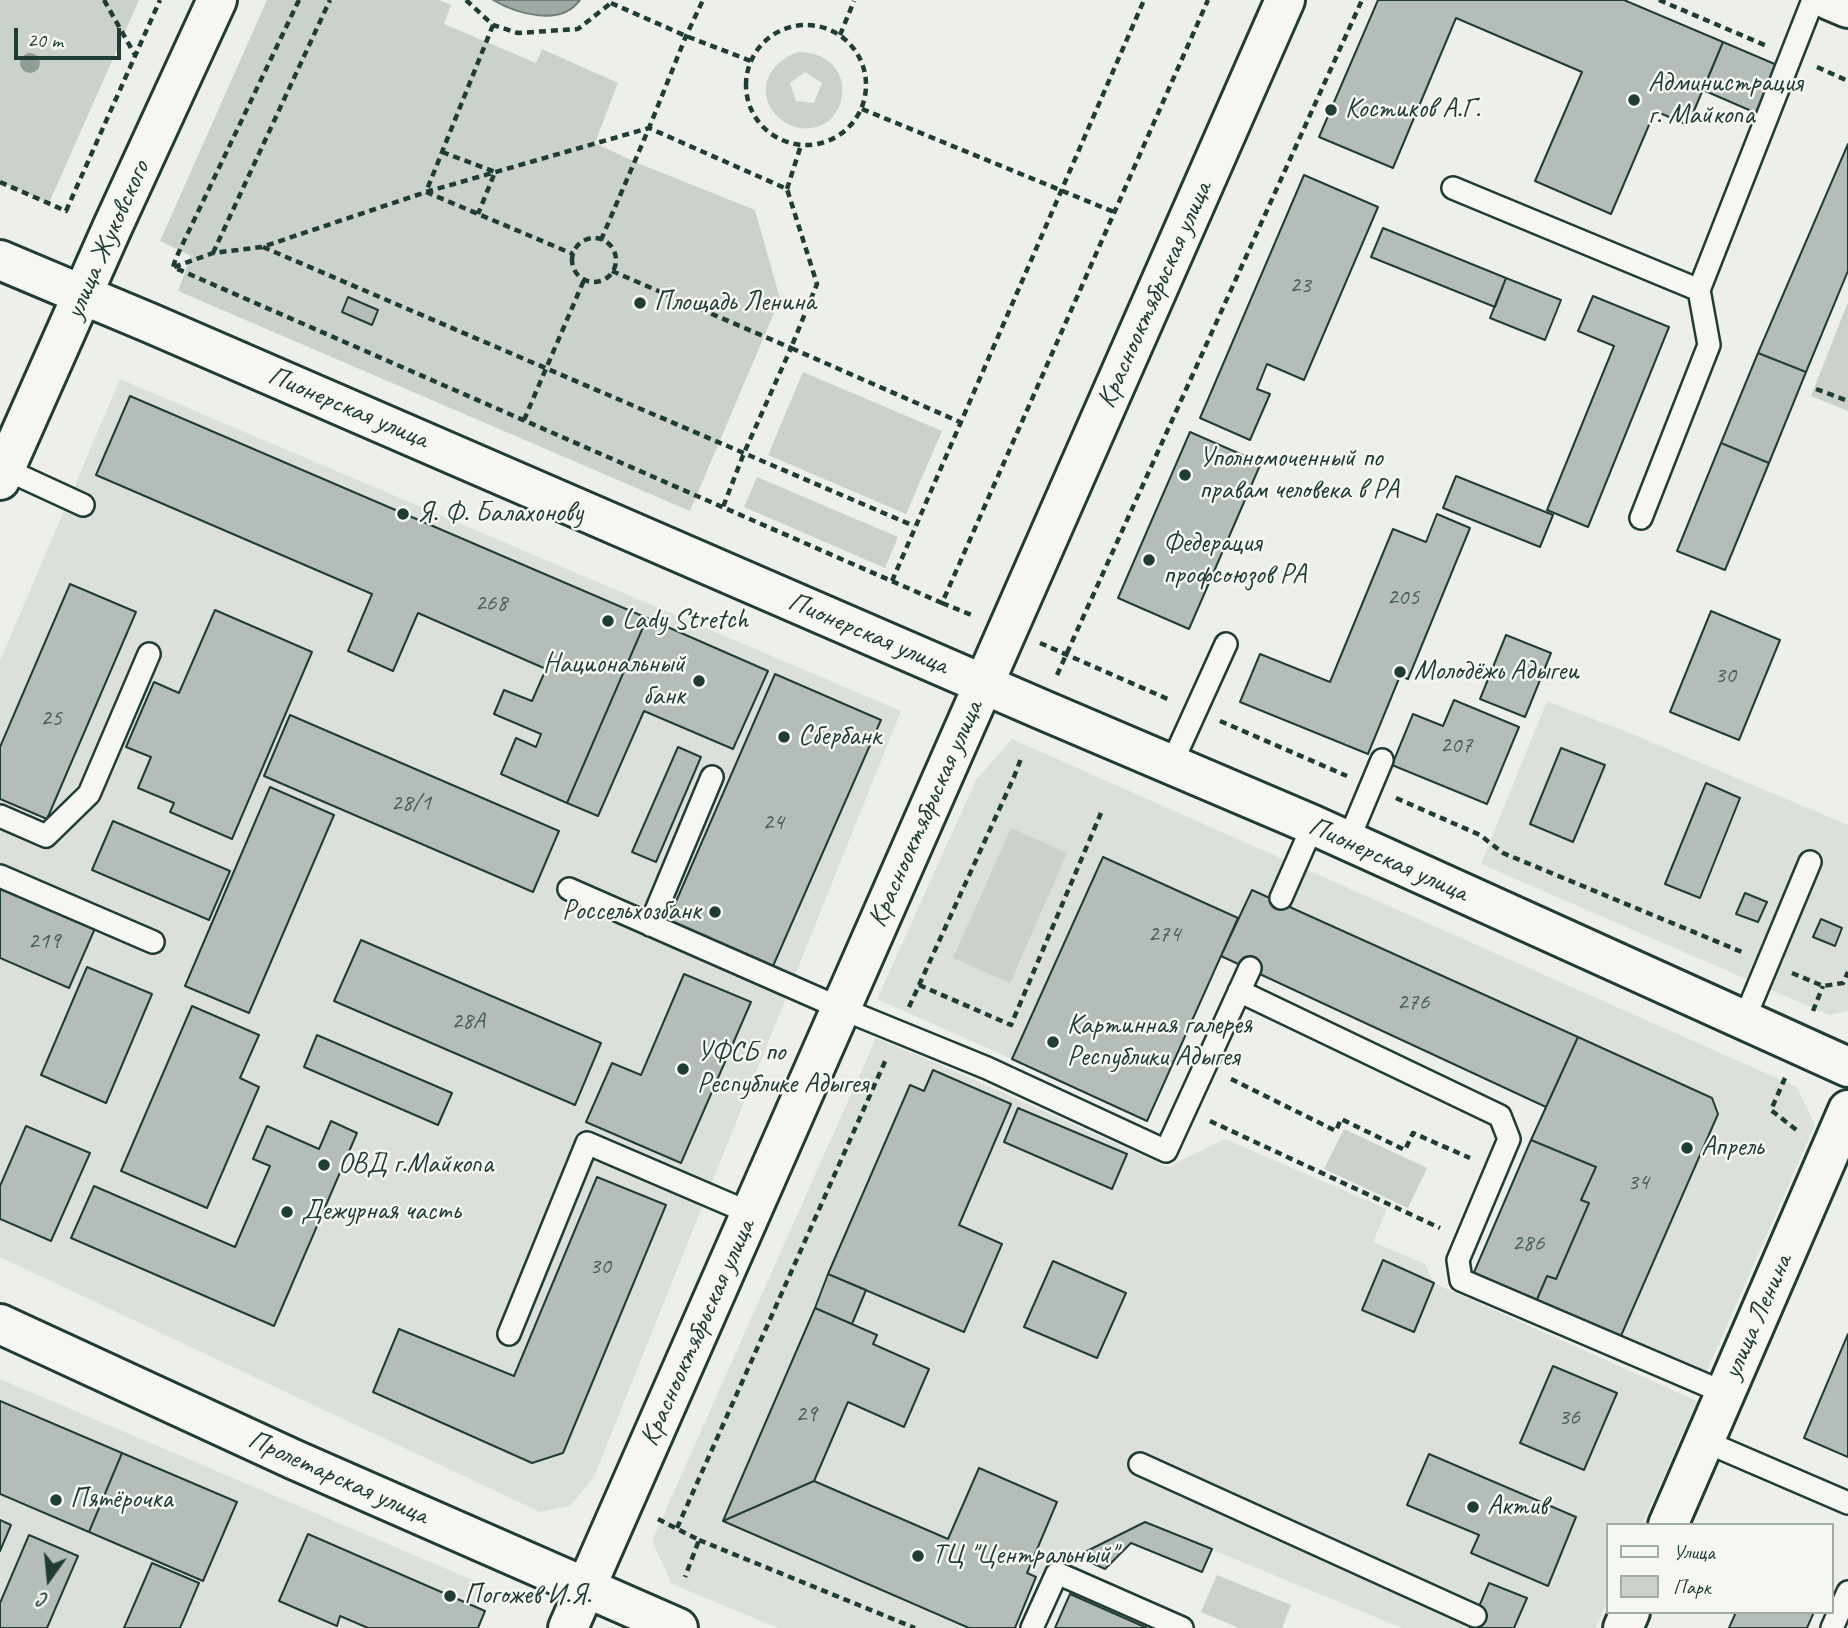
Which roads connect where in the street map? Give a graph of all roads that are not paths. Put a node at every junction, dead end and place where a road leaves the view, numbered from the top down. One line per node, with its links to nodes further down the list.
1 (217, 0): 9 (main road, улица Жуковского)
2 (1285, 0): 15 (main road, Краснооктябрьская улица)
3 (1813, 0): 8 (lane)
4 (1829, 0): 5 (main road)
5 (1848, 8)
6 (1453, 188): 8 (lane)
7 (0, 260): 9 (main road, Пионерская улица)
8 (1699, 290): 12 (lane)
9 (83, 295): 10 (main road, улица Жуковского); 15 (main road, Пионерская улица)
10 (3, 474): 11 (lane)
11 (83, 505)
12 (1641, 517)
13 (1226, 645): 17 (lane)
14 (149, 654): 19 (lane)
15 (984, 684): 17 (main road, Пионерская улица); 30 (main road, Краснооктябрьская улица)
16 (1382, 760): 21 (lane)
17 (1171, 765): 20 (main road, Пионерская улица)
18 (712, 777): 26 (lane)
19 (0, 816)
20 (1313, 825): 21 (main road, Пионерская улица); 25 (lane)
21 (1348, 841): 31 (main road, Пионерская улица)
22 (1810, 862): 31 (lane)
23 (0, 876): 27 (lane)
24 (569, 890): 26 (lane)
25 (1281, 898)
26 (650, 925): 30 (lane)
27 (153, 942)
28 (1250, 968): 29 (lane)
29 (1240, 991): 30 (lane); 37 (lane)
30 (840, 1009): 34 (main road, Краснооктябрьская улица)
31 (1744, 1020): 32 (main road, Пионерская улица)
32 (1848, 1067)
33 (1848, 1110): 37 (main road, улица Ленина)
34 (750, 1213): 36 (lane); 42 (main road, Краснооктябрьская улица)
35 (0, 1324): 42 (main road, Пролетарская улица)
36 (509, 1334)
37 (1725, 1393): 38 (main road, улица Ленина)
38 (1704, 1441): 40 (lane); 41 (main road, улица Ленина)
39 (1140, 1464): 44 (lane)
40 (1848, 1503)
41 (1669, 1523)
42 (586, 1587): 45 (main road, Краснооктябрьская улица); 46 (main road, Пролетарская улица)
43 (1848, 1592): 49 (lane)
44 (1475, 1616)
45 (568, 1628)
46 (678, 1628)
47 (1032, 1628): 48 (lane)
48 (1182, 1628)
49 (1832, 1628)

